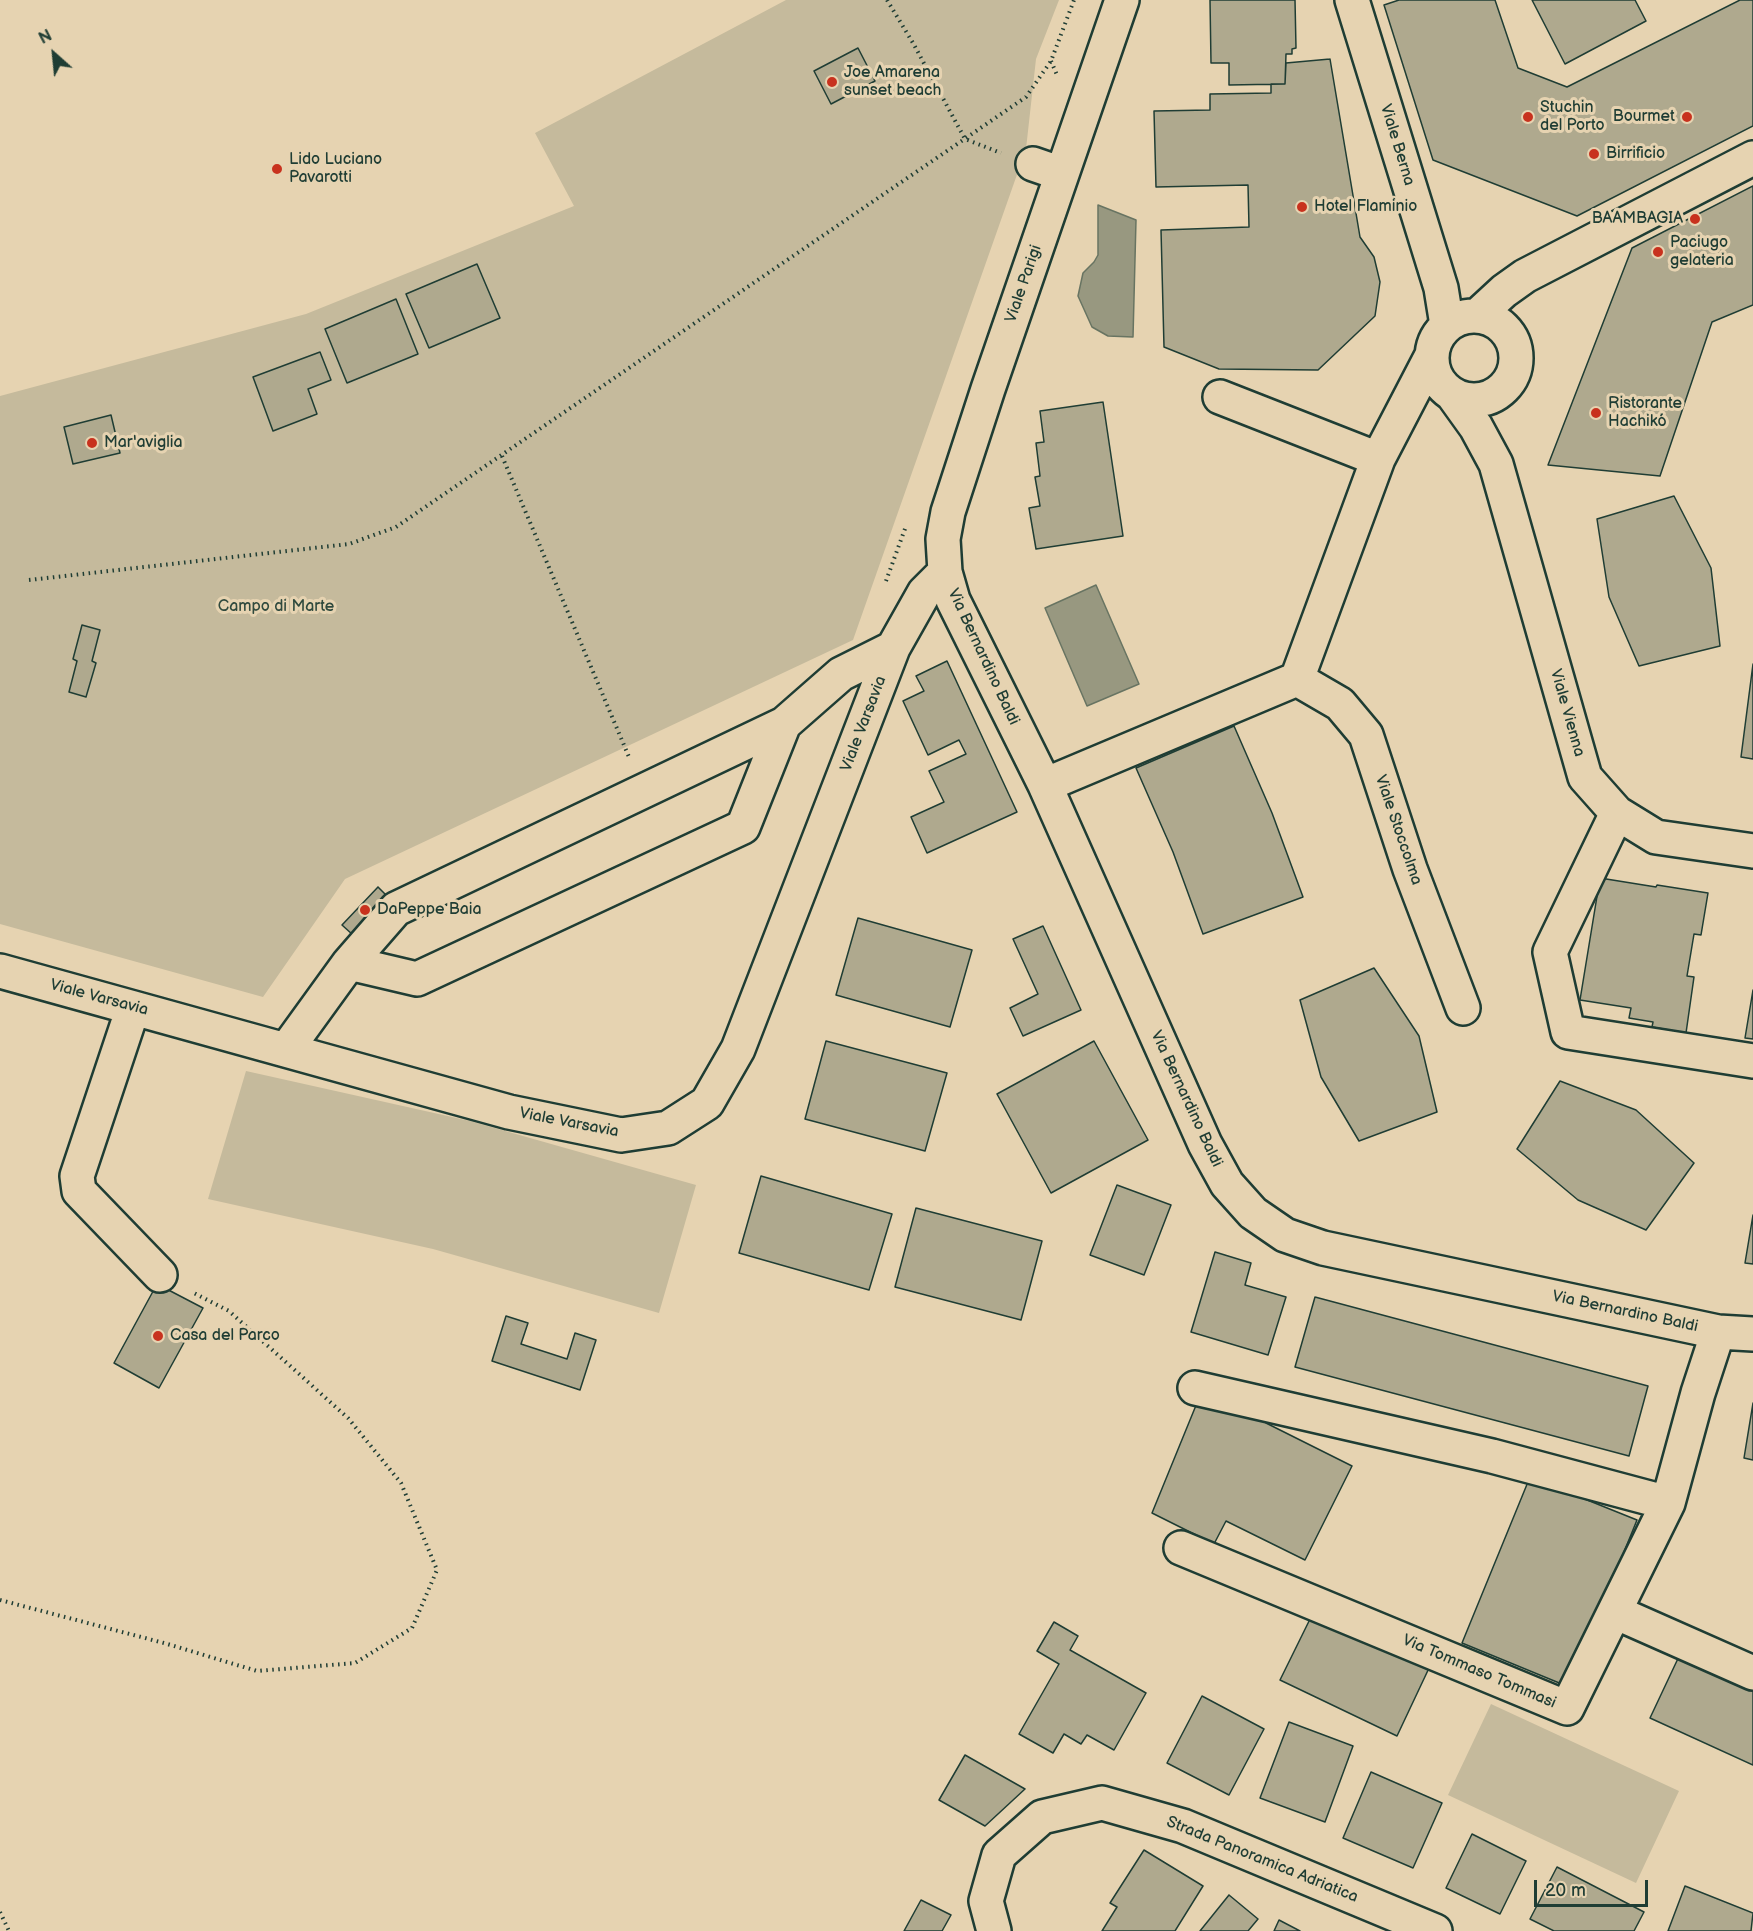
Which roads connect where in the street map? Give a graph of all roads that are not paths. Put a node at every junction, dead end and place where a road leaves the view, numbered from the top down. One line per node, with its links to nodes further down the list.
1 (1122, 0): 12 (street, Viale Parigi)
2 (1352, 0): 5 (street, Viale Berna)
3 (1753, 158): 4 (street)
4 (1478, 315): 5 (street); 7 (street)
5 (1447, 326): 6 (street)
6 (1431, 357): 8 (street); 10 (street)
7 (1511, 379): 8 (street); 11 (street)
8 (1453, 395): 11 (street)
9 (1220, 397): 10 (street)
10 (1378, 459): 14 (street)
11 (1496, 465): 17 (street, Viale Vienna)
12 (945, 572): 13 (street, Viale Varsavia); 16 (street, Via Bernardino Baldi)
13 (893, 648): 15 (street); 23 (street, Viale Varsavia)
14 (1297, 679): 16 (street); 22 (street, Viale Stoccolma)
15 (784, 724): 19 (street); 19 (street)
16 (1045, 785): 26 (street, Via Bernardino Baldi)
17 (1617, 813): 18 (street, Viale Vienna); 24 (street)
18 (1753, 851)
19 (349, 963): 23 (street)
20 (0, 971): 21 (street, Viale Varsavia)
21 (133, 1008): 23 (street, Viale Varsavia); 25 (street)
22 (1463, 1008)
23 (286, 1050)
24 (1753, 1061)
25 (160, 1275)
26 (1718, 1332): 27 (street, Via Bernardino Baldi); 29 (street, Via Tommaso Tommasi)
27 (1753, 1334)
28 (1195, 1388): 29 (street)
29 (1668, 1503): 31 (street, Via Tommaso Tommasi)
30 (1181, 1548): 31 (street, Via Tommaso Tommasi)
31 (1615, 1612): 32 (street)
32 (1753, 1672)
33 (994, 1931): 34 (street, Strada Panoramica Adriatica)
34 (1435, 1931)

